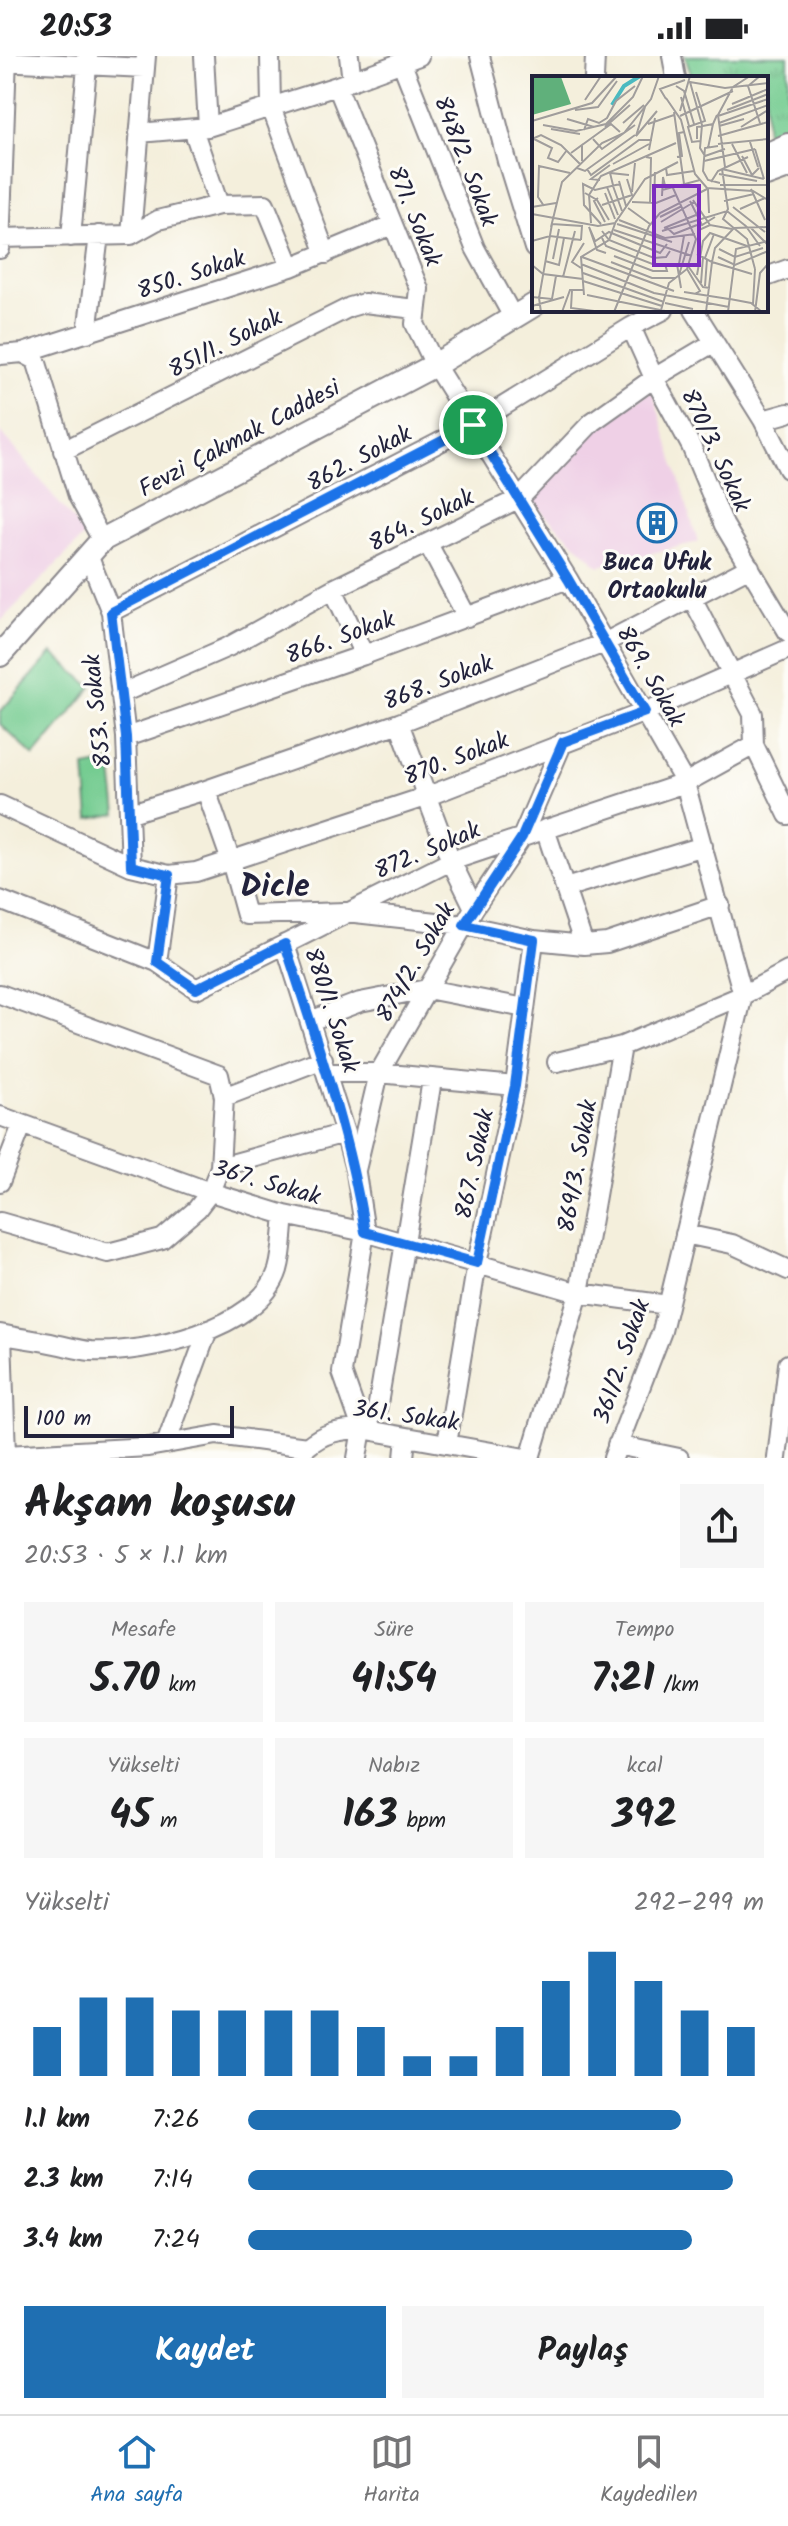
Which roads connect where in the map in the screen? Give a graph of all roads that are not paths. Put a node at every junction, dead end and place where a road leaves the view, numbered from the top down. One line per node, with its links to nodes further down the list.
1 (204, 56): 16 (street)
2 (270, 56): 14 (street)
3 (349, 56): 13 (street, 871. Sokak)
4 (480, 56): 28 (street)
5 (595, 56): 11 (street)
6 (672, 56): 12 (street)
7 (410, 59): 13 (street); 38 (street, 848/2. Sokak)
8 (4, 60): 9 (street); 15 (street)
9 (87, 61): 10 (street); 26 (street)
10 (146, 62): 17 (street)
11 (594, 76)
12 (676, 76)
13 (345, 84): 14 (street); 23 (street, 871. Sokak)
14 (271, 107): 16 (street); 30 (street)
15 (3, 114): 27 (street)
16 (201, 128): 17 (street); 22 (street)
17 (139, 133): 25 (street)
18 (788, 145): 19 (main road)
19 (768, 154)
20 (788, 167): 21 (main road)
21 (768, 174)
22 (219, 205): 25 (street); 31 (street)
23 (392, 225): 30 (street, 850. Sokak); 35 (street, 871. Sokak)
24 (99, 235): 25 (street); 26 (street); 40 (street)
25 (131, 235)
26 (71, 237): 27 (street)
27 (0, 238): 29 (street)
28 (532, 242)
29 (0, 249)
30 (326, 254): 31 (street, 850. Sokak)
31 (291, 267): 40 (street, 850. Sokak)
32 (788, 269): 33 (street)
33 (768, 276)
34 (532, 306): 38 (main road, Fevzi Çakmak Caddesi)
35 (415, 309): 44 (street, 871. Sokak); 49 (street, 851/1. Sokak)
36 (660, 312): 39 (street, 862. Sokak)
37 (695, 312): 41 (street)
38 (513, 317): 44 (main road, Fevzi Çakmak Caddesi)
39 (631, 327): 45 (street, 870/3. Sokak); 48 (street, 862. Sokak)
40 (87, 333): 42 (street, 850. Sokak)
41 (713, 343): 45 (street, 864. Sokak); 47 (street)
42 (23, 353): 43 (street, 850. Sokak); 49 (street, 853. Sokak)
43 (0, 355)
44 (435, 365): 48 (street, 869. Sokak); 53 (main road, Fevzi Çakmak Caddesi)
45 (654, 378): 51 (street, 864. Sokak); 54 (street, 870/3. Sokak)
46 (788, 413): 47 (street)
47 (763, 420): 50 (street)
48 (473, 425): 51 (street, 869. Sokak); 58 (street, 862. Sokak)
49 (63, 451): 53 (street, 853. Sokak)
50 (788, 469)
51 (520, 498): 52 (street, 864. Sokak); 55 (street, 869. Sokak)
52 (428, 544): 56 (street, 864. Sokak); 59 (street)
53 (95, 548): 58 (street, 853. Sokak); 62 (main road, Fevzi Çakmak Caddesi)
54 (750, 567): 57 (street, 868. Sokak); 60 (street, 870/3. Sokak)
55 (568, 579): 59 (street, 866. Sokak); 61 (street, 869. Sokak)
56 (333, 589): 64 (street); 66 (street, 864. Sokak)
57 (691, 596): 61 (street, 868. Sokak); 65 (street)
58 (111, 612): 66 (street, 853. Sokak)
59 (467, 617): 64 (street, 866. Sokak)
60 (788, 632)
61 (604, 643): 67 (street, 869. Sokak); 68 (street, 868. Sokak)
62 (4, 644)
63 (788, 649): 65 (street, 870. Sokak)
64 (364, 655): 69 (street, 866. Sokak)
65 (735, 674): 67 (street, 870. Sokak); 71 (street)
66 (120, 694): 69 (street, 853. Sokak)
67 (645, 712): 70 (street, 870. Sokak); 72 (street, 869. Sokak)
68 (399, 723): 73 (street, 868. Sokak); 74 (street)
69 (126, 737): 76 (street, 853. Sokak)
70 (563, 742): 74 (street, 870. Sokak); 79 (street, 874/2. Sokak)
71 (754, 745): 72 (street, 872. Sokak); 77 (street)
72 (685, 783): 78 (street, 872. Sokak); 80 (street, 869. Sokak)
73 (206, 790): 76 (street, 868. Sokak); 81 (street)
74 (428, 796): 81 (street, 870. Sokak); 82 (street)
75 (0, 805): 83 (street, 870. Sokak)
76 (131, 813): 83 (street, 853. Sokak)
77 (788, 815)
78 (545, 829): 79 (street, 872. Sokak); 85 (street)
79 (522, 837): 82 (street, 872. Sokak); 88 (street, 874/2. Sokak)
80 (703, 846): 85 (street); 87 (street, 869. Sokak)
81 (231, 861): 84 (street, 870. Sokak); 89 (street, 872. Sokak)
82 (451, 861): 88 (street); 89 (street, 872. Sokak)
83 (131, 866): 84 (street, 870. Sokak)
84 (169, 875): 94 (street)
85 (565, 888): 93 (street)
86 (0, 900): 94 (street)
87 (720, 905): 93 (street); 98 (street, 869. Sokak)
88 (474, 908): 90 (street, 874/2. Sokak)
89 (346, 912): 90 (street); 92 (street)
90 (464, 925): 91 (street); 96 (street, 874/2. Sokak)
91 (534, 940): 93 (street); 99 (street, 867. Sokak)
92 (285, 944): 94 (street); 100 (street, 880/1. Sokak)
93 (584, 945)
94 (157, 962)
95 (788, 971): 98 (street)
96 (427, 989): 99 (street); 100 (street); 104 (street, 874/2. Sokak)
97 (0, 994): 107 (street)
98 (743, 995): 101 (street); 118 (street, 361/2. Sokak)
99 (525, 1008): 106 (street, 867. Sokak)
100 (310, 1021): 103 (street, 880/1. Sokak)
101 (622, 1046): 102 (street); 122 (street, 869/3. Sokak)
102 (557, 1062)
103 (325, 1066): 104 (street); 107 (street); 110 (street, 880/1. Sokak)
104 (379, 1073): 105 (street); 112 (street, 874/2. Sokak)
105 (432, 1080): 106 (street); 119 (street)
106 (515, 1086): 120 (street, 867. Sokak)
107 (224, 1097): 111 (street)
108 (0, 1116): 109 (street, 367. Sokak)
109 (22, 1125): 113 (street); 114 (street, 367. Sokak)
110 (345, 1133): 111 (street); 112 (street, 880/1. Sokak)
111 (220, 1167): 114 (street)
112 (356, 1173): 117 (street, 880/1. Sokak)
113 (0, 1182)
114 (210, 1192): 115 (street, 367. Sokak); 116 (street)
115 (285, 1215): 117 (street, 367. Sokak); 124 (street)
116 (0, 1222)
117 (365, 1232): 119 (street, 367. Sokak); 127 (street, 880/1. Sokak)
118 (685, 1234): 121 (street); 123 (street, 361/2. Sokak)
119 (406, 1244): 120 (street, 367. Sokak); 127 (street)
120 (477, 1263): 122 (street, 367. Sokak); 131 (street, 867. Sokak)
121 (788, 1270)
122 (579, 1293): 123 (street, 367. Sokak); 138 (street, 869/3. Sokak)
123 (668, 1305): 132 (street, 361/2. Sokak)
124 (208, 1330): 125 (street); 130 (street)
125 (1, 1334): 134 (street)
126 (788, 1364): 140 (street)
127 (362, 1429): 128 (street, 361. Sokak); 133 (street, 361. Sokak); 136 (street)
128 (406, 1437): 131 (street, 361. Sokak); 137 (street)
129 (191, 1439): 130 (street, 361. Sokak); 133 (street, 361. Sokak); 135 (street)
130 (166, 1444): 134 (street, 361. Sokak)
131 (447, 1444): 138 (street, 361. Sokak)
132 (615, 1451): 139 (street)
133 (305, 1452)
134 (3, 1454)
135 (195, 1458)
136 (357, 1458)
137 (404, 1458)
138 (528, 1458)
139 (679, 1458)
140 (777, 1458)

